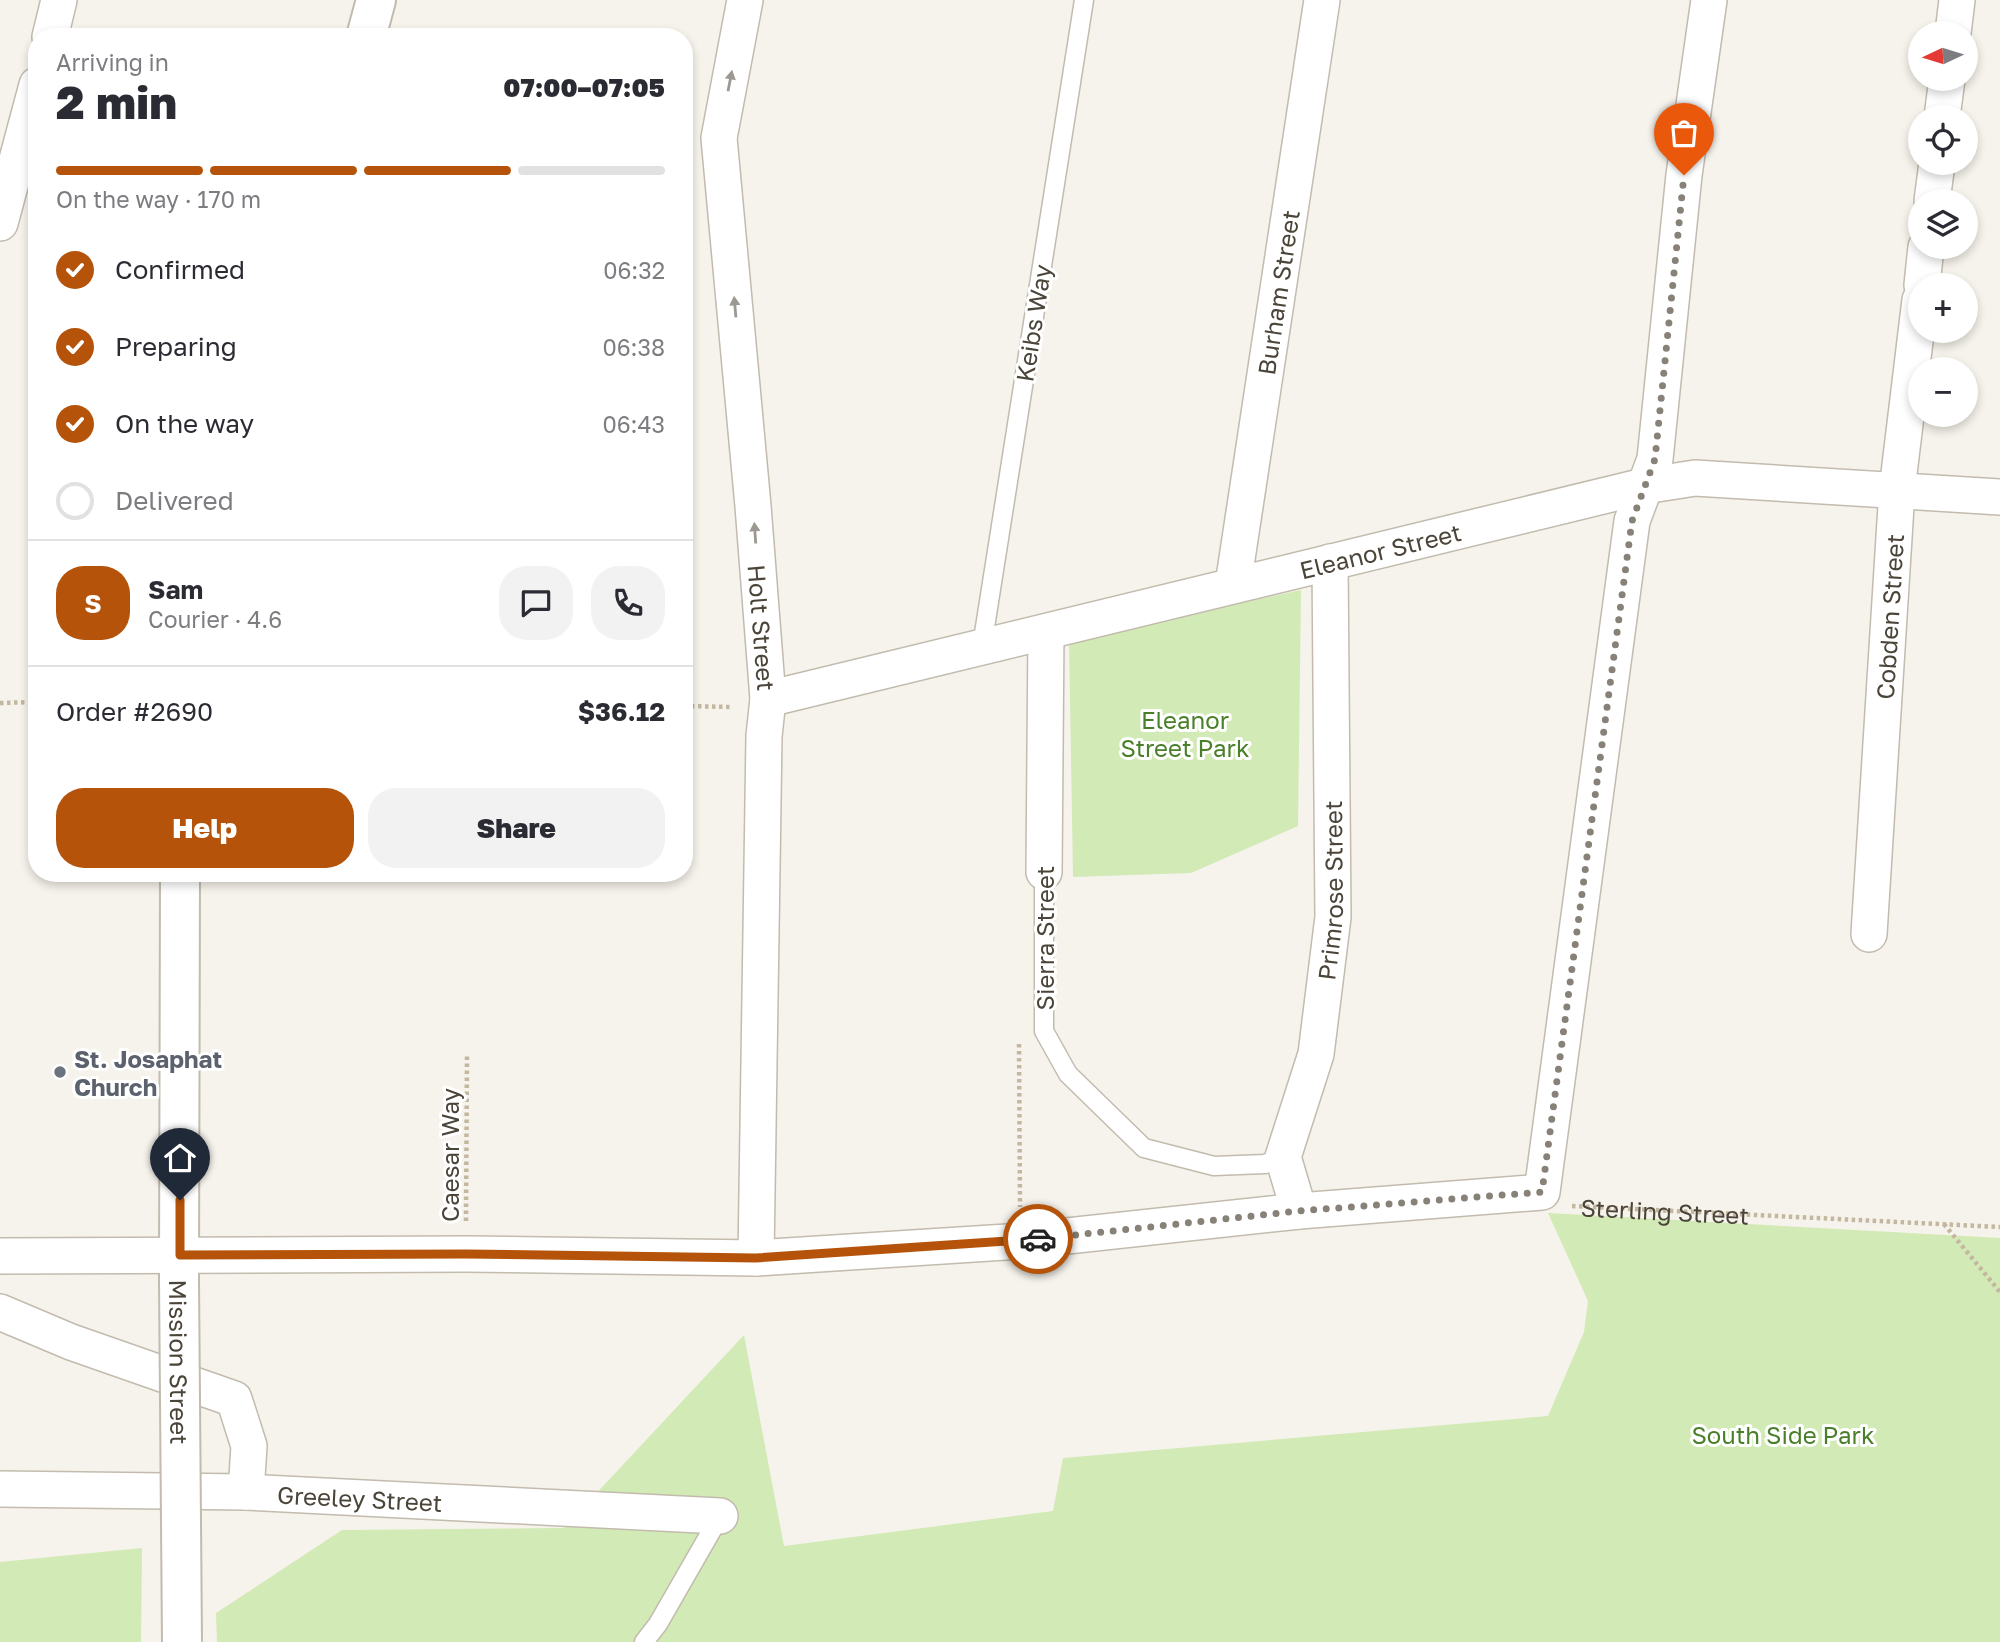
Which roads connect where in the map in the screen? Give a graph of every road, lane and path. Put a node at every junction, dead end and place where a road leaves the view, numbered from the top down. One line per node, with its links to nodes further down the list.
1 (59, 0): 9 (street)
2 (376, 0): 10 (street)
3 (745, 0): 23 (street, Holt Street, one-way to 3)
4 (1084, 0): 20 (lane, Keibs Way)
5 (1322, 0): 18 (street, Burham Street)
6 (1709, 0): 14 (street)
7 (1957, 0): 8 (street)
8 (1954, 21)
9 (52, 28)
10 (368, 28)
11 (28, 119): 12 (street)
12 (0, 223)
13 (1915, 343): 15 (street, Cobden Street)
14 (1644, 486): 15 (street, Eleanor Street); 17 (street, Eleanor Street); 31 (street)
15 (1896, 490): 16 (street, Eleanor Street); 27 (street, Cobden Street)
16 (2000, 497)
17 (1330, 562): 18 (street, Eleanor Street); 30 (street, Primrose Street)
18 (1233, 585): 19 (street, Eleanor Street)
19 (1046, 632): 20 (street, Eleanor Street); 25 (street, Sierra Street)
20 (982, 646): 23 (street, Eleanor Street)
21 (28, 702): 22 (path)
22 (0, 703)
23 (752, 703): 24 (path); 38 (street, Holt Street)
24 (693, 706)
25 (1044, 872): 30 (lane, Sierra Street)
26 (180, 882): 39 (street, Mission Street)
27 (1869, 934)
28 (1019, 1038): 33 (path, Sierra Street)
29 (467, 1056): 36 (path, Caesar Way)
30 (1283, 1157): 32 (street)
31 (1542, 1192): 32 (street); 34 (path, Sterling Street)
32 (1299, 1211): 38 (street)
33 (1020, 1218)
34 (1944, 1224): 35 (path, Sterling Street); 40 (path)
35 (2000, 1227)
36 (466, 1254): 38 (street); 39 (street)
37 (0, 1255): 39 (street)
38 (756, 1258)
39 (180, 1267): 45 (street, Mission Street, bridge)
40 (2000, 1292)
41 (0, 1312): 43 (street)
42 (0, 1489): 43 (street, Greeley Street)
43 (246, 1492): 44 (street, Greeley Street)
44 (720, 1516): 46 (lane)
45 (181, 1642)
46 (644, 1642)

